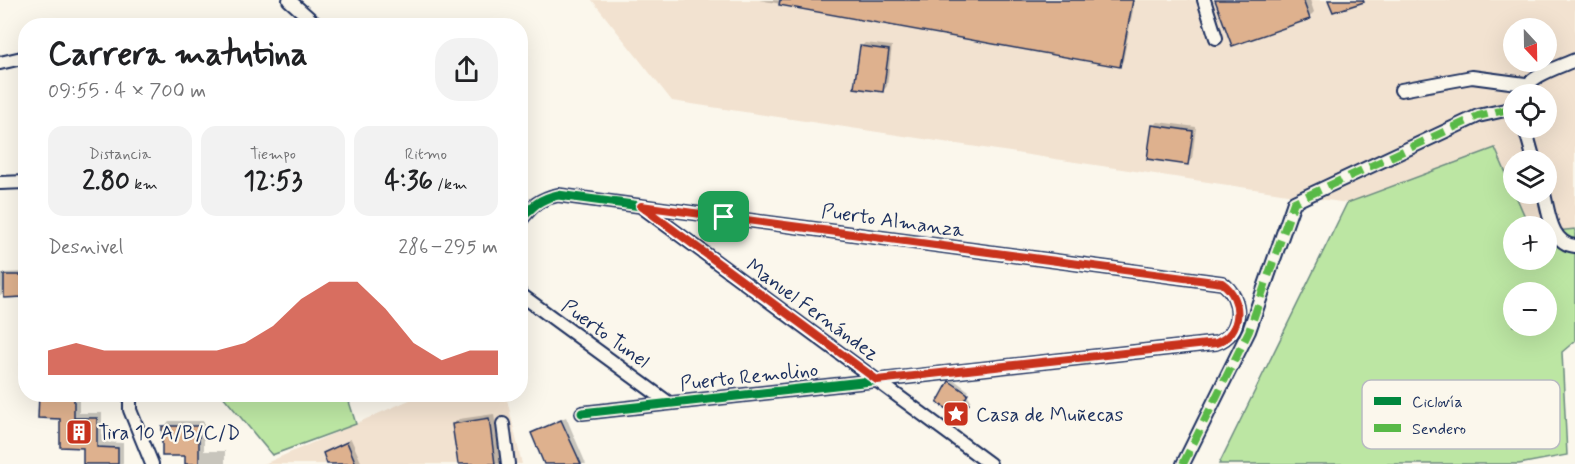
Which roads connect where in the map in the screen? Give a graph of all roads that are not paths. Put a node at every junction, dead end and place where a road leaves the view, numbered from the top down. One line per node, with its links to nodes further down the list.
1 (289, 0): 3 (street)
2 (1204, 0): 4 (street)
3 (309, 18)
4 (1216, 38)
5 (18, 59): 7 (street)
6 (1575, 60): 9 (street)
7 (0, 63)
8 (1503, 84): 10 (street)
9 (1528, 84)
10 (1401, 90)
11 (1503, 110): 20 (street)
12 (18, 182): 13 (street)
13 (0, 183)
14 (1547, 204): 17 (street)
15 (641, 206): 16 (street, Puerto Almanza); 19 (street, Puerto Almanza); 21 (street, Manuel Fernández)
16 (528, 211)
17 (1575, 246)
18 (528, 300): 23 (street, Puerto Tunel)
19 (1235, 325): 20 (street); 21 (street, Puerto Remolino)
20 (1249, 331): 29 (street)
21 (877, 380): 23 (street, Puerto Remolino); 28 (street, Manuel Fernández)
22 (130, 402): 26 (street)
23 (669, 403): 24 (street, Puerto Remolino)
24 (582, 413)
25 (502, 424): 27 (street)
26 (152, 464)
27 (508, 464)
28 (990, 464)
29 (1182, 464)

